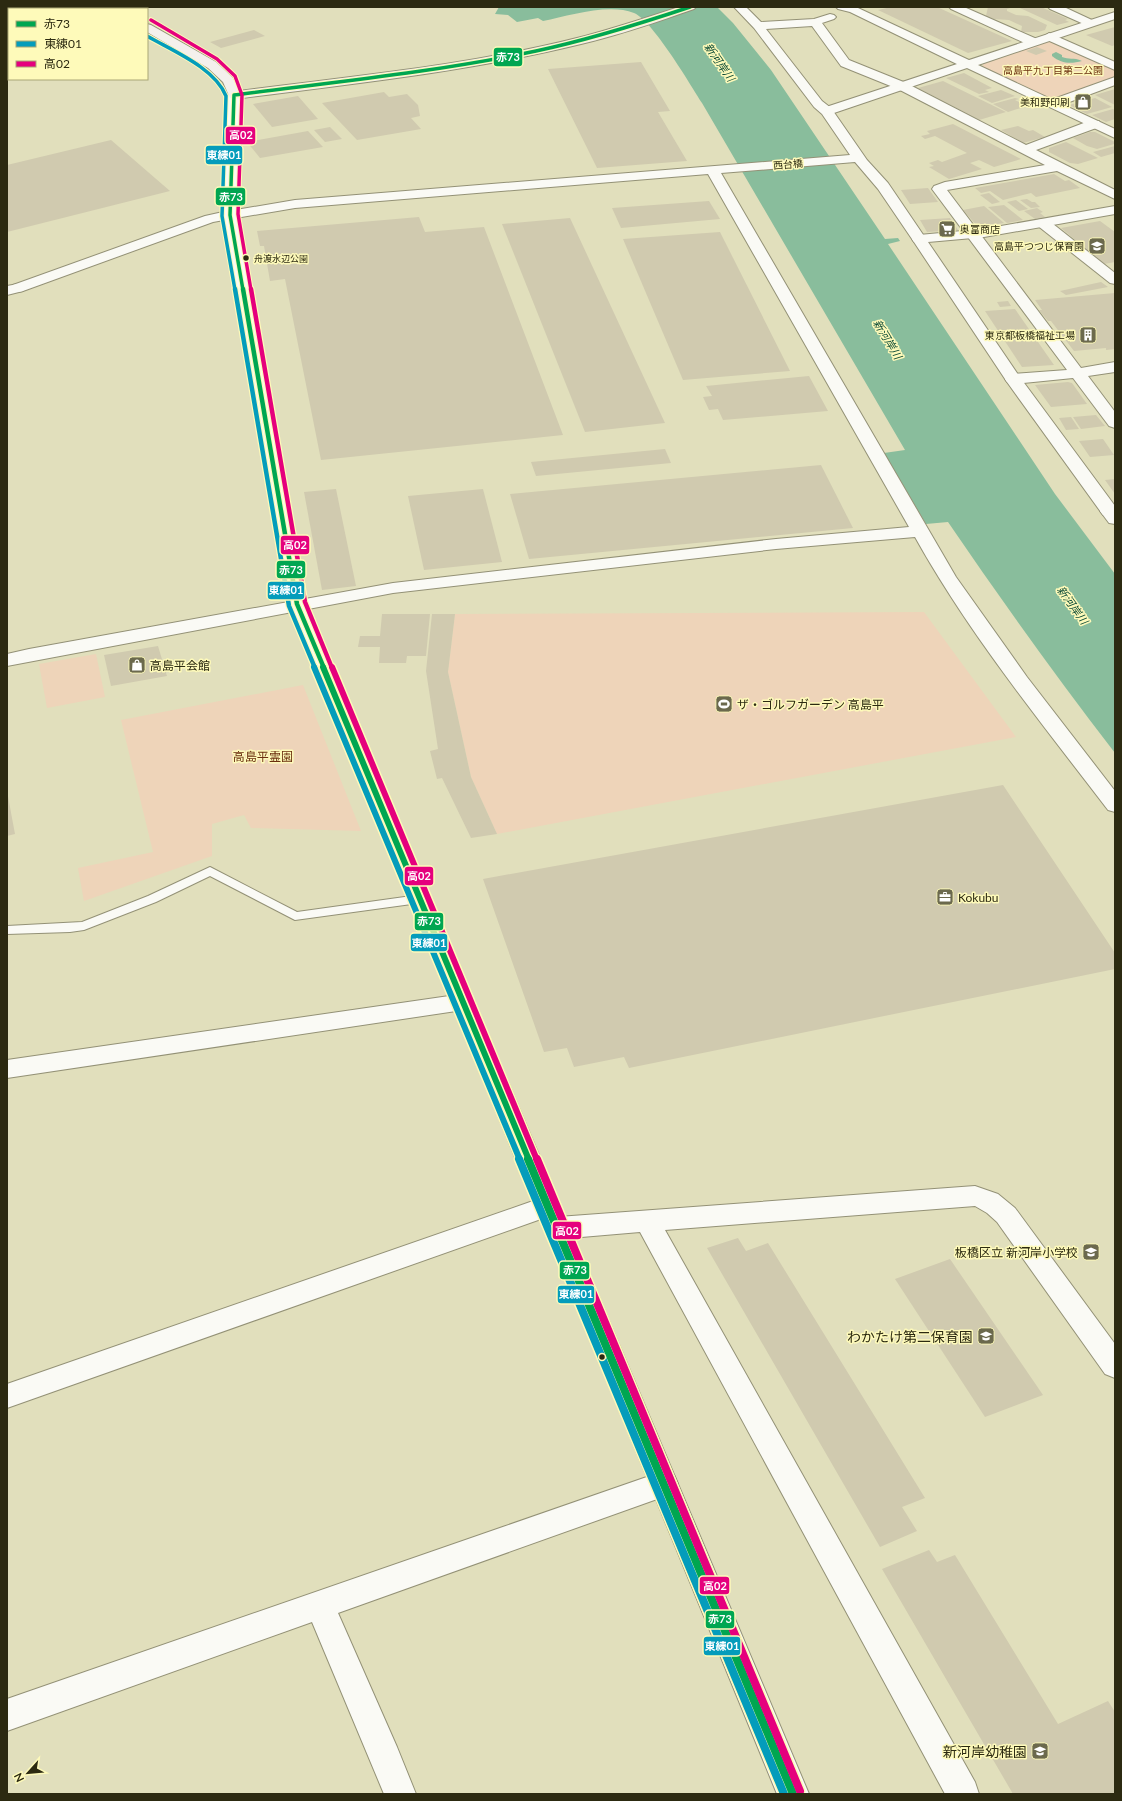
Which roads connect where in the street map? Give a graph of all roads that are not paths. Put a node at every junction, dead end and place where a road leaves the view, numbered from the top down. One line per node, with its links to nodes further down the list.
1 (690, 7): 17 (main road)
2 (740, 7): 9 (street)
3 (955, 7): 12 (street)
4 (1054, 7): 8 (street)
5 (853, 8): 7 (street); 13 (street)
6 (1115, 15): 8 (street)
7 (815, 22): 9 (street); 16 (street)
8 (1090, 23): 11 (street)
9 (758, 26): 19 (street)
10 (148, 28): 17 (main road)
11 (1049, 37): 12 (street); 14 (street)
12 (1033, 42): 13 (street)
13 (967, 64): 16 (street); 18 (street)
14 (1115, 66)
15 (1115, 81): 18 (street)
16 (902, 86): 19 (street); 22 (street)
17 (234, 95): 28 (street)
18 (1052, 104): 20 (street)
19 (827, 111): 23 (street)
20 (1094, 124): 21 (street); 22 (street)
21 (1115, 134)
22 (1025, 150): 24 (street)
23 (859, 158): 25 (street, 西台橋); 31 (street)
24 (1058, 167): 26 (street); 30 (street)
25 (715, 170): 28 (street, 西台橋); 39 (street)
26 (1115, 195)
27 (1115, 210): 29 (street)
28 (230, 215): 33 (street, 西台橋); 40 (street)
29 (1043, 223): 30 (street); 32 (street)
30 (973, 235): 31 (street); 35 (street)
31 (919, 239): 36 (street)
32 (1115, 280)
33 (12, 290)
34 (1115, 366): 35 (street)
35 (1077, 374): 36 (street); 37 (street)
36 (1013, 380): 38 (street)
37 (1115, 423)
38 (1113, 514)
39 (920, 531): 40 (street); 42 (street)
40 (297, 604): 41 (street); 43 (street)
41 (7, 660)
42 (1115, 805)
43 (419, 899): 44 (lane); 45 (street)
44 (7, 930)
45 (462, 1002): 46 (street); 47 (street)
46 (7, 1069)
47 (553, 1217): 48 (street); 50 (street); 51 (street)
48 (647, 1221): 49 (street); 56 (street)
49 (1115, 1366)
50 (7, 1396)
51 (664, 1484): 52 (street); 55 (street)
52 (320, 1606): 53 (street); 54 (street)
53 (7, 1715)
54 (400, 1794)
55 (793, 1794)
56 (963, 1794)

